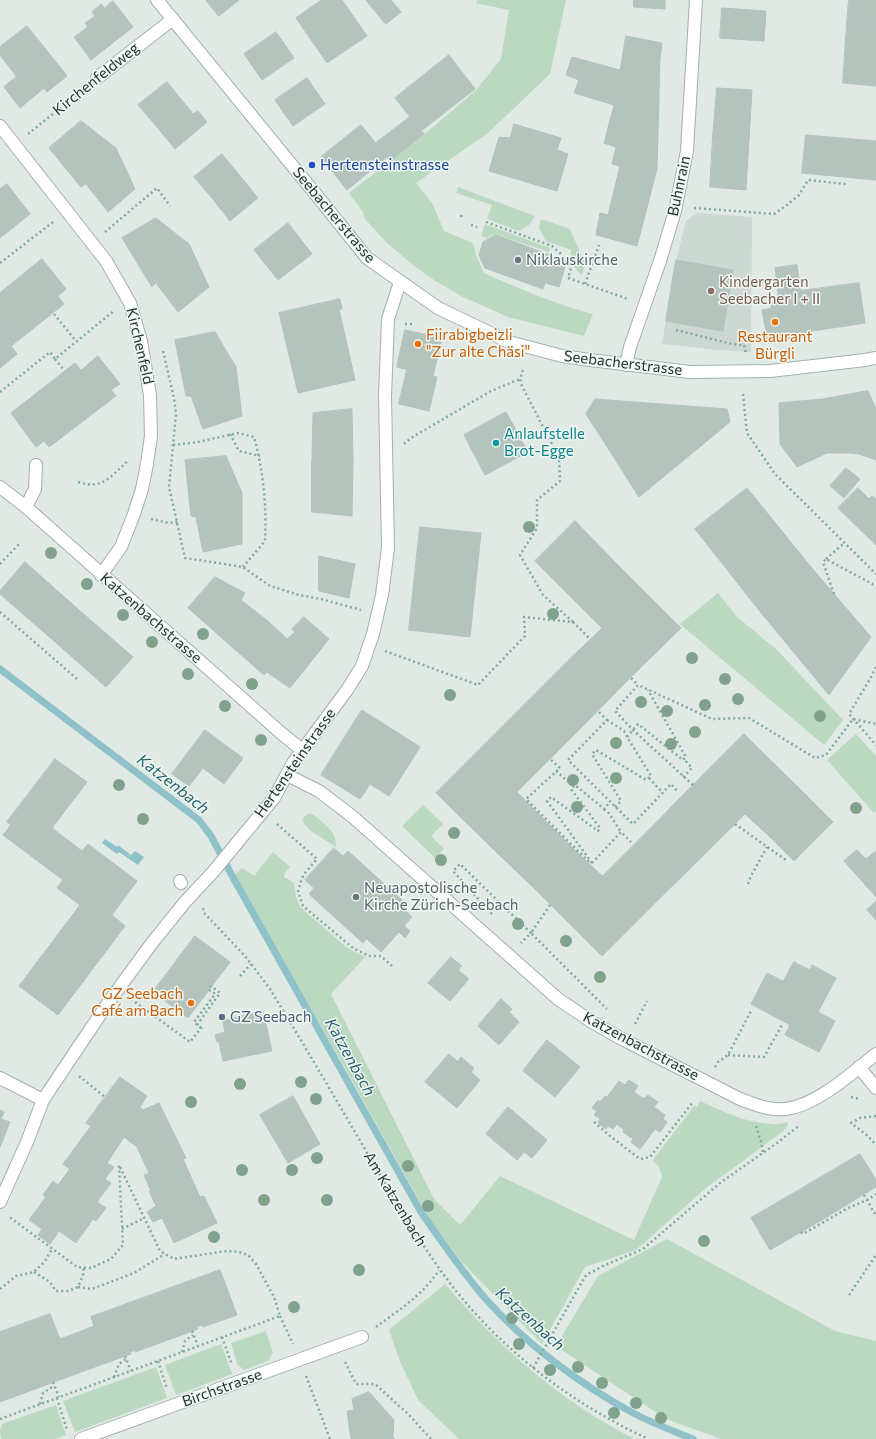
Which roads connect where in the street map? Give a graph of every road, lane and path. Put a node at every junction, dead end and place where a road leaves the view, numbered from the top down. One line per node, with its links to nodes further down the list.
1 (157, 0): 3 (street, Seebacherstrasse)
2 (696, 0): 30 (street, Buhnrain)
3 (173, 19): 4 (street, Kirchenfeldweg); 19 (street, Seebacherstrasse)
4 (97, 78): 6 (path, Kirchenfeldweg)
5 (0, 126): 53 (street, Kirchenfeld)
6 (32, 140)
7 (846, 184): 9 (path)
8 (170, 206): 16 (path)
9 (693, 208)
10 (462, 213): 11 (path)
11 (461, 217)
12 (58, 218): 18 (path)
13 (486, 222): 20 (path)
14 (471, 226): 15 (path)
15 (477, 227)
16 (99, 228)
17 (599, 245): 20 (path)
18 (0, 263)
19 (400, 282): 30 (street, Seebacherstrasse); 75 (street, Hertensteinstrasse)
20 (585, 284): 21 (path)
21 (620, 296)
22 (119, 307): 25 (path)
23 (54, 314): 25 (path)
24 (676, 330): 27 (path)
25 (76, 341): 29 (path)
26 (161, 346): 37 (path)
27 (746, 354)
28 (876, 358): 30 (street, Seebacherstrasse)
29 (55, 359): 31 (path); 34 (path)
30 (626, 365)
31 (64, 370)
32 (523, 370): 33 (path)
33 (520, 379): 38 (path); 58 (path)
34 (0, 392)
35 (743, 394): 47 (path)
36 (230, 434): 37 (path); 40 (path); 40 (path)
37 (173, 445): 46 (path)
38 (401, 450)
39 (134, 456): 42 (path)
40 (260, 456): 51 (path)
41 (36, 465): 44 (street)
42 (78, 482)
43 (0, 487): 44 (street, Katzenbachstrasse)
44 (26, 507): 53 (street, Katzenbachstrasse)
45 (155, 520): 46 (path)
46 (178, 522): 51 (path)
47 (844, 543): 49 (path); 52 (path)
48 (19, 544): 50 (path)
49 (826, 559): 54 (path); 55 (path)
50 (0, 564)
51 (243, 567): 56 (path)
52 (876, 574)
53 (101, 575): 75 (street, Katzenbachstrasse)
54 (876, 586)
55 (834, 594)
56 (362, 610)
57 (0, 612): 64 (path)
58 (573, 622): 59 (path); 60 (path)
59 (590, 639)
60 (384, 650)
61 (876, 667): 65 (path)
62 (876, 674): 65 (path)
63 (631, 678): 66 (path)
64 (77, 679)
65 (870, 679): 69 (path)
66 (638, 685): 67 (path); 72 (path)
67 (647, 689): 69 (path); 76 (path)
68 (599, 712): 70 (path)
69 (853, 719): 71 (path); 74 (path)
70 (607, 720): 73 (path); 86 (path)
71 (876, 724)
72 (633, 730): 73 (path); 76 (path); 80 (path)
73 (628, 736): 81 (path)
74 (876, 745)
75 (302, 750): 79 (street, Hertensteinstrasse)
76 (684, 759): 80 (path)
77 (551, 760): 78 (path)
78 (556, 771): 83 (path); 95 (path)
79 (288, 775): 116 (street, Katzenbachstrasse); 122 (street, Hertensteinstrasse)
80 (683, 777): 82 (path)
81 (649, 778): 85 (path); 87 (path)
82 (692, 785)
83 (573, 786): 88 (path); 95 (path)
84 (678, 792): 85 (path)
85 (663, 793): 87 (path)
86 (610, 802): 87 (path); 88 (path)
87 (615, 807)
88 (604, 809): 91 (path)
89 (277, 824): 103 (path)
90 (735, 824): 93 (path)
91 (622, 832): 92 (path); 95 (path)
92 (631, 842)
93 (767, 847): 94 (path); 96 (path)
94 (786, 860)
95 (591, 864)
96 (748, 884)
97 (201, 904): 102 (path, Am Katzenbach)
98 (550, 905): 100 (path)
99 (494, 917): 100 (path)
100 (531, 933): 101 (path); 110 (path)
101 (520, 945)
102 (251, 964): 104 (path); 143 (path, Am Katzenbach)
103 (393, 967)
104 (240, 976)
105 (212, 986): 112 (path)
106 (209, 990): 112 (path)
107 (128, 997): 112 (path)
108 (647, 1001): 111 (path)
109 (752, 1009): 115 (path)
110 (610, 1012)
111 (635, 1024)
112 (197, 1025)
113 (782, 1025): 115 (path)
114 (876, 1054): 116 (street)
115 (728, 1055): 117 (path)
116 (860, 1067): 120 (street)
117 (715, 1068)
118 (74, 1072): 121 (path)
119 (0, 1078): 122 (street)
120 (876, 1088)
121 (105, 1097)
122 (43, 1100): 133 (street, Hertensteinstrasse)
123 (693, 1102): 125 (path)
124 (876, 1116): 128 (path)
125 (594, 1122)
126 (801, 1124): 129 (path)
127 (756, 1126): 129 (path)
128 (876, 1145)
129 (763, 1153): 158 (path)
130 (876, 1194): 132 (path)
131 (864, 1195): 132 (path)
132 (867, 1200): 135 (path); 138 (path)
133 (0, 1202)
134 (7, 1216): 139 (path)
135 (876, 1216)
136 (144, 1218): 137 (path); 137 (path); 140 (path)
137 (122, 1229): 142 (path)
138 (801, 1232)
139 (52, 1249): 142 (path); 144 (path)
140 (165, 1254): 145 (path); 148 (path)
141 (876, 1255): 147 (path)
142 (84, 1267): 145 (path)
143 (439, 1270): 152 (path); 158 (path, Am Katzenbach)
144 (34, 1272): 145 (path); 146 (path)
145 (78, 1287)
146 (0, 1289)
147 (849, 1295)
148 (280, 1316): 151 (path); 156 (path)
149 (192, 1331): 150 (path)
150 (194, 1335): 153 (path); 155 (path)
151 (222, 1337): 153 (path); 162 (path)
152 (362, 1337): 154 (street, Birchstrasse)
153 (198, 1346): 155 (path)
154 (337, 1346): 156 (street, Birchstrasse); 171 (path)
155 (182, 1352): 157 (path)
156 (299, 1360): 162 (street, Birchstrasse); 170 (path)
157 (158, 1361): 159 (path); 166 (path)
158 (533, 1368): 172 (path, Am Katzenbach)
159 (131, 1371): 160 (path); 160 (path)
160 (114, 1377): 164 (path)
161 (53, 1382): 163 (path)
162 (237, 1382): 166 (street, Birchstrasse)
163 (54, 1386): 164 (path); 165 (path)
164 (58, 1397): 165 (path); 168 (path)
165 (40, 1404): 167 (path)
166 (173, 1406): 169 (street, Birchstrasse)
167 (0, 1419)
168 (68, 1432)
169 (81, 1439)
170 (330, 1439)
171 (431, 1439)
172 (648, 1439)

